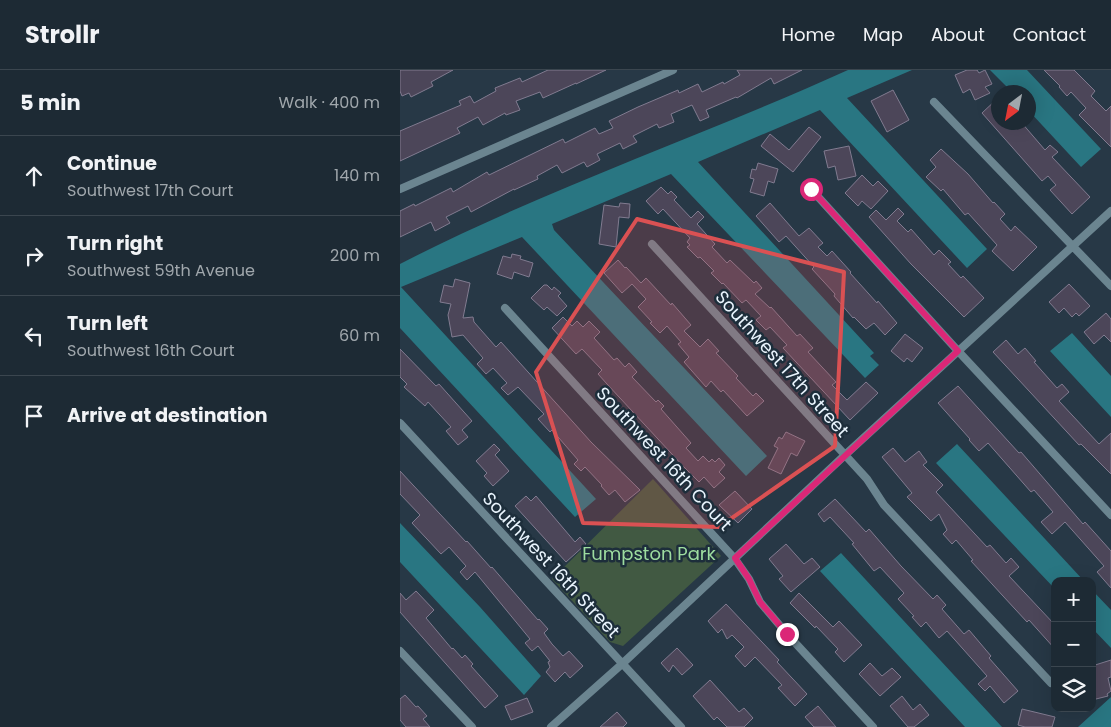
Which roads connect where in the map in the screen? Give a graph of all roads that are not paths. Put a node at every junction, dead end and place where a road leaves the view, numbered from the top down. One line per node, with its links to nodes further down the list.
1 (673, 70): 3 (street)
2 (934, 102): 7 (street)
3 (400, 189)
4 (811, 189): 10 (street)
5 (1111, 211): 7 (street)
6 (652, 244): 12 (street, Southwest 17th Street)
7 (1073, 246): 8 (street); 10 (street)
8 (1111, 286)
9 (505, 308): 14 (street, Southwest 16th Court)
10 (958, 351): 12 (street); 13 (street)
11 (400, 423): 16 (street, Southwest 16th Street)
12 (845, 455): 14 (street); 17 (street, Southwest 17th Street)
13 (1111, 515)
14 (735, 558): 16 (street); 21 (street, Southwest 16th Court)
15 (400, 650): 18 (street)
16 (622, 664): 19 (street); 20 (street, Southwest 16th Street)
17 (1051, 683)
18 (472, 727)
19 (551, 727)
20 (681, 727)
21 (872, 727)

